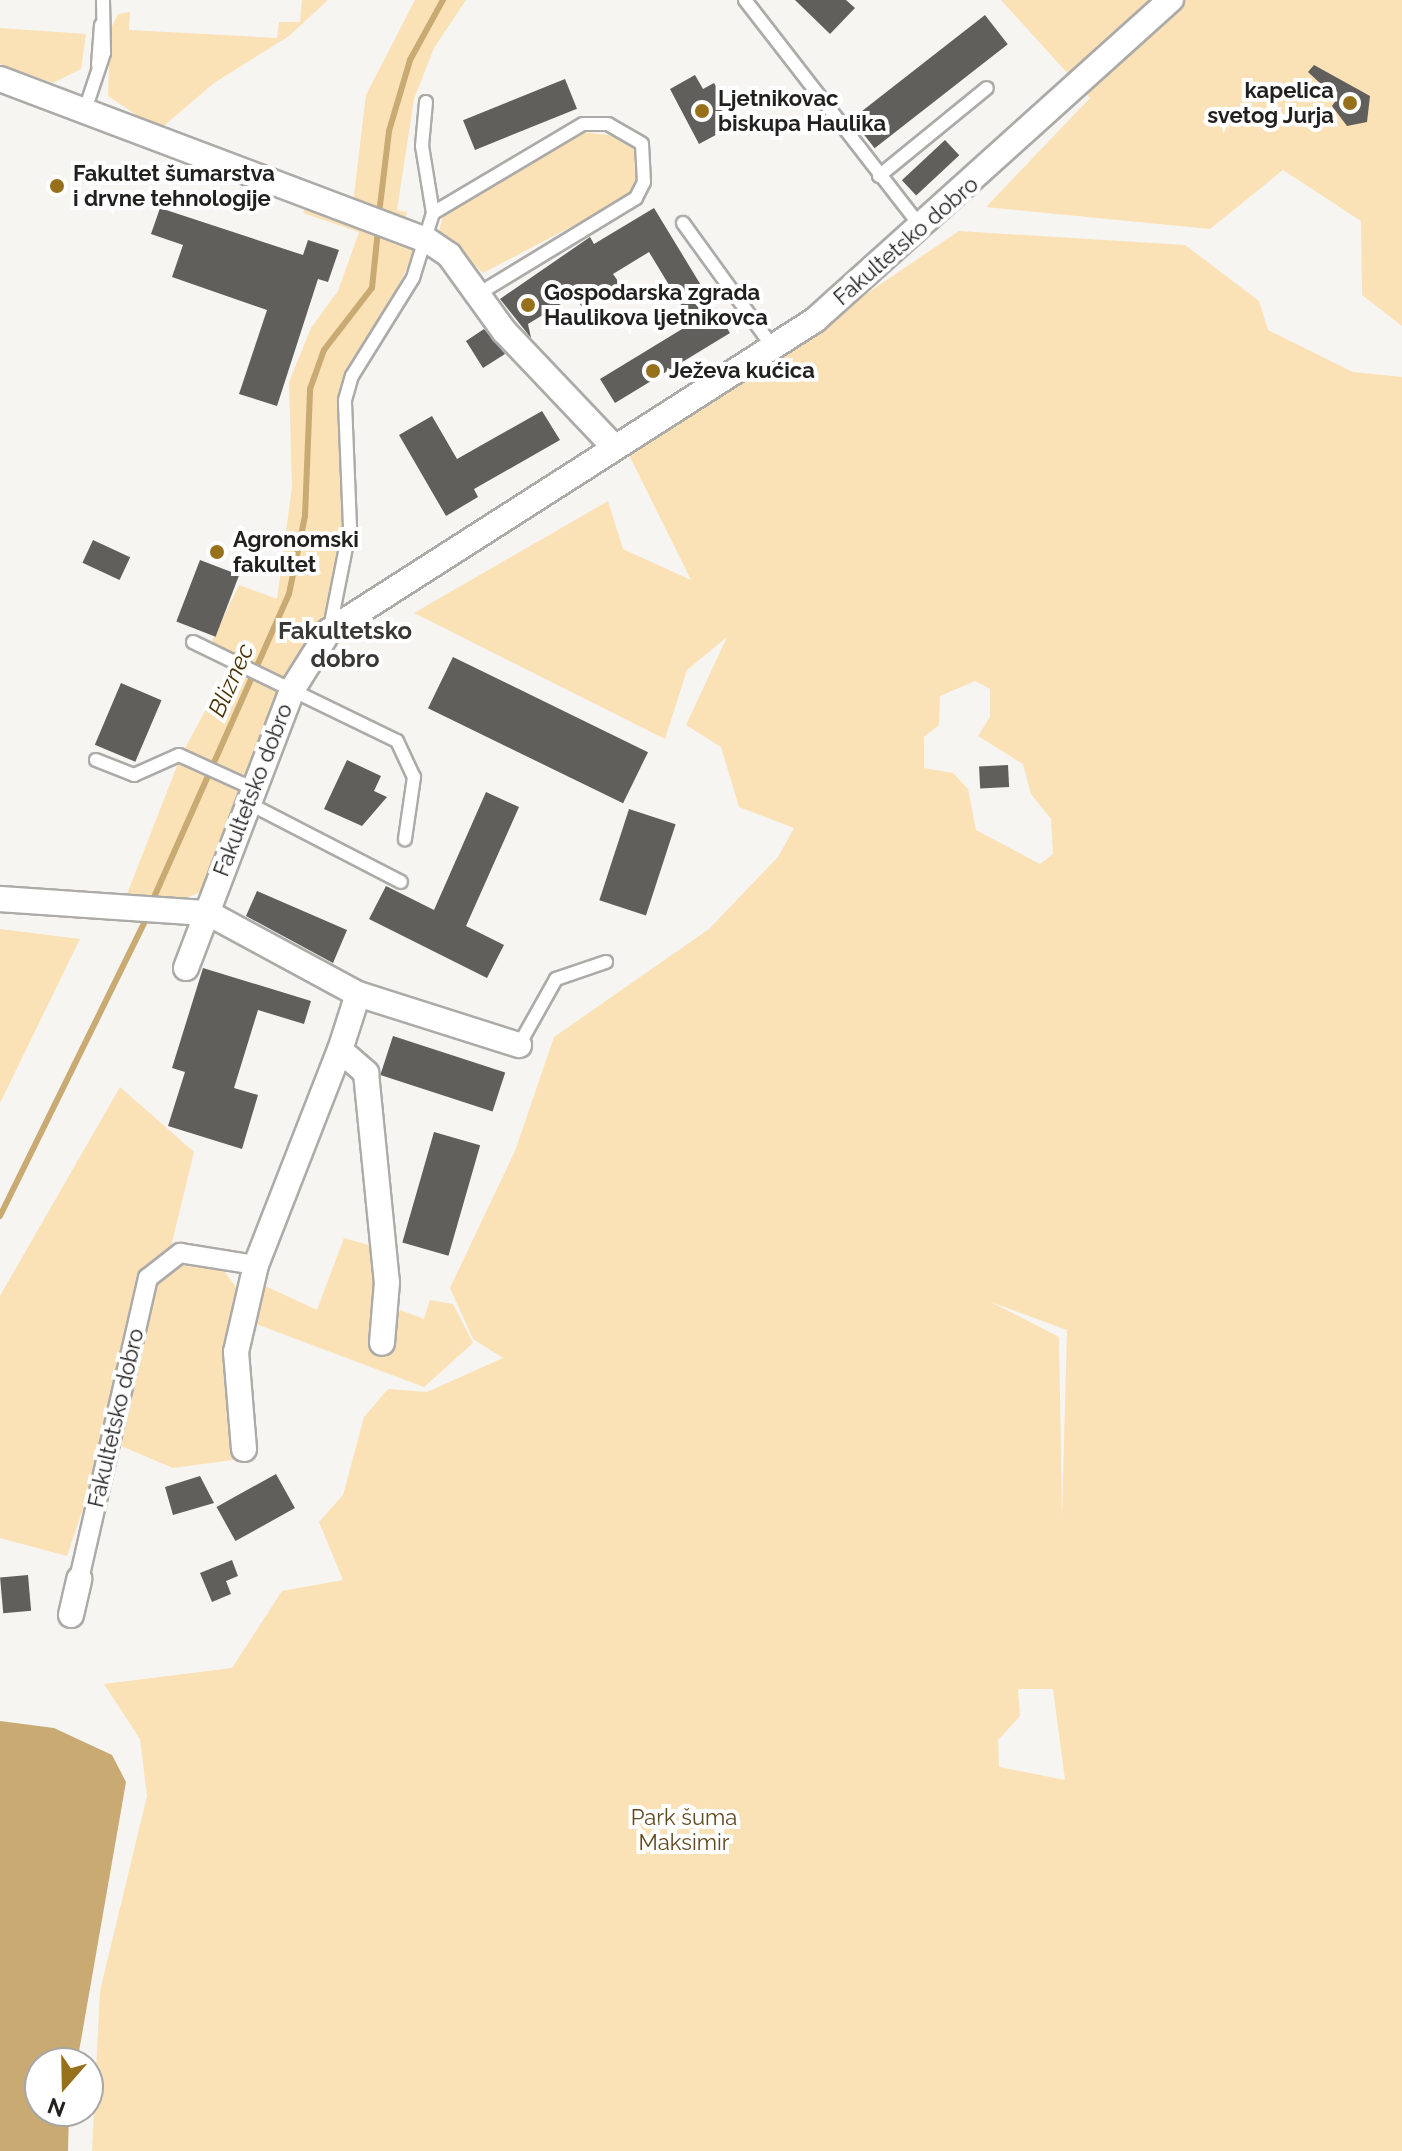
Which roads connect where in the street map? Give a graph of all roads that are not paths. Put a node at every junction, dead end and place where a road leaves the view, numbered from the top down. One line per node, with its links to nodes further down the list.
1 (103, 0): 7 (lane)
2 (745, 0): 8 (lane)
3 (1171, 0): 11 (street, Fakultetsko dobro)
4 (0, 79): 7 (street)
5 (987, 88): 8 (lane)
6 (426, 102): 9 (lane)
7 (85, 110): 12 (street)
8 (879, 176): 11 (lane)
9 (433, 213): 12 (lane); 13 (lane)
10 (683, 223): 14 (lane)
11 (923, 230): 14 (street, Fakultetsko dobro)
12 (427, 240): 13 (street); 16 (lane)
13 (478, 294): 15 (street)
14 (772, 346): 15 (street, Fakultetsko dobro)
15 (613, 446): 16 (street, Fakultetsko dobro)
16 (329, 631): 18 (street, Fakultetsko dobro)
17 (193, 642): 18 (lane)
18 (283, 686): 20 (street, Fakultetsko dobro); 21 (lane)
19 (96, 760): 20 (lane)
20 (251, 796): 22 (lane); 24 (street, Fakultetsko dobro)
21 (405, 839)
22 (401, 882)
23 (0, 899): 24 (street)
24 (208, 913): 26 (street, Fakultetsko dobro); 27 (street)
25 (606, 962): 28 (lane)
26 (186, 968)
27 (358, 994): 28 (street); 29 (street)
28 (519, 1045)
29 (340, 1050): 30 (street); 31 (street)
30 (256, 1265): 32 (street); 33 (street, Fakultetsko dobro)
31 (382, 1343)
32 (244, 1449)
33 (79, 1579): 34 (street)
34 (71, 1615)

